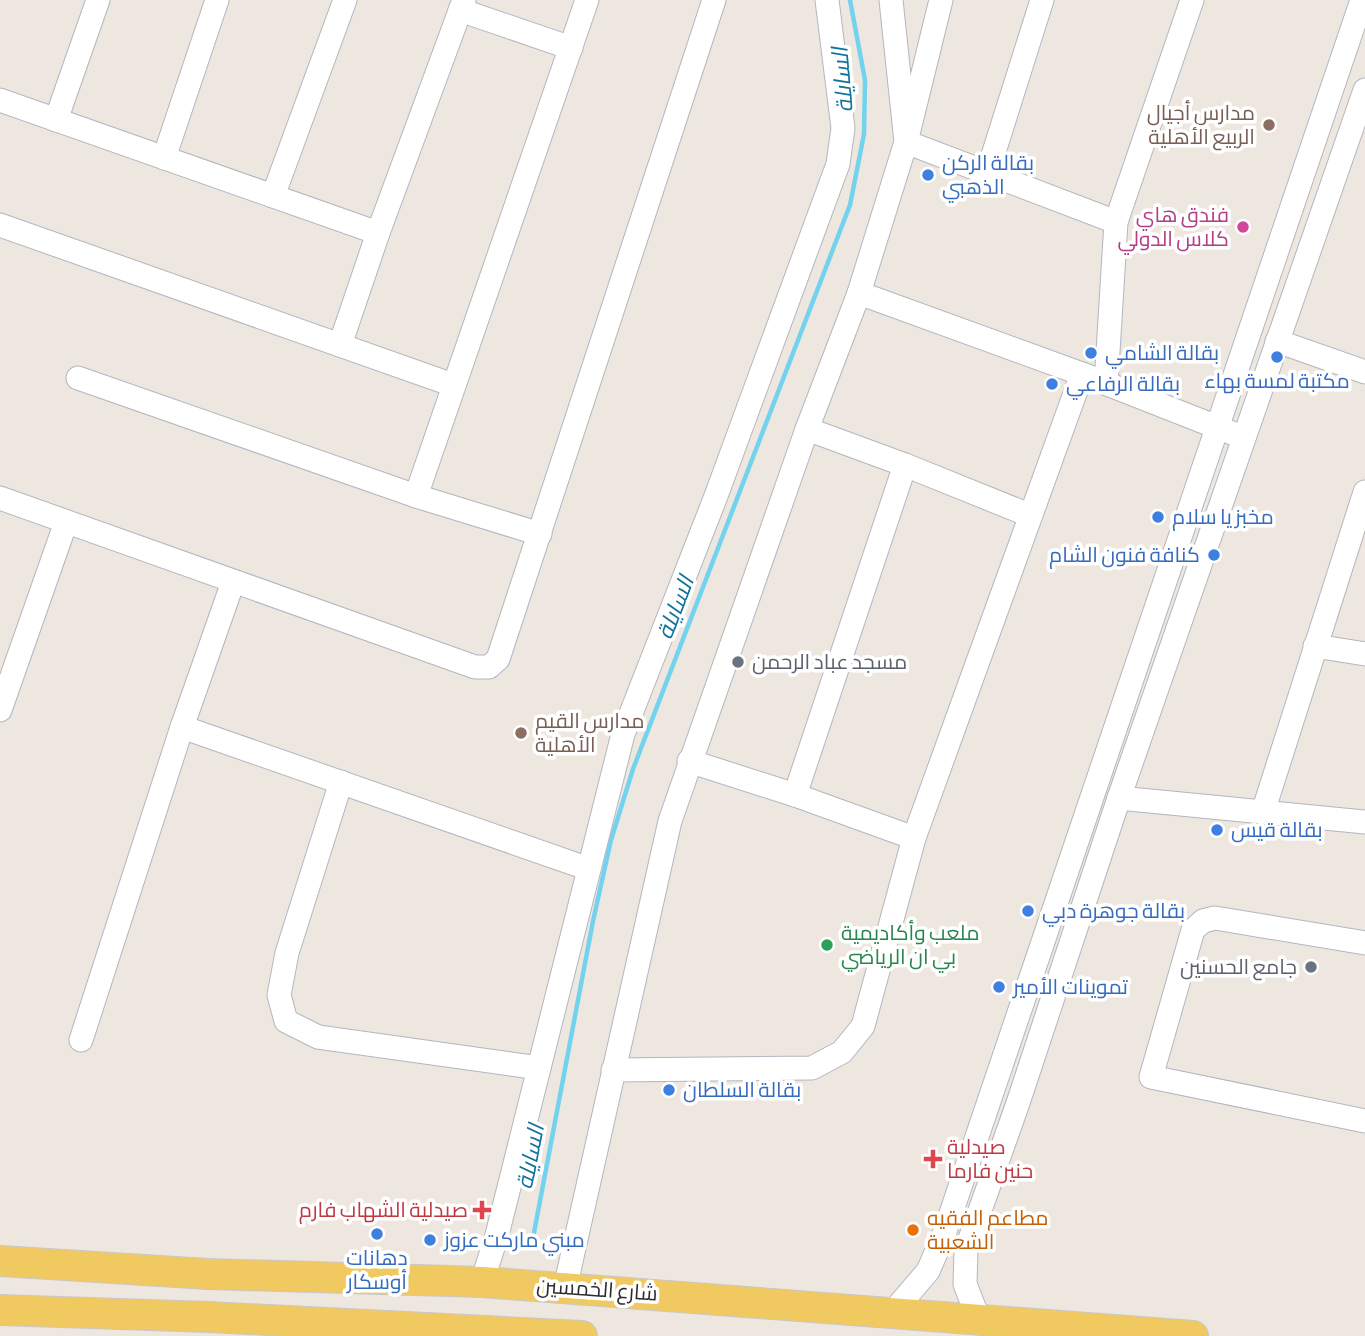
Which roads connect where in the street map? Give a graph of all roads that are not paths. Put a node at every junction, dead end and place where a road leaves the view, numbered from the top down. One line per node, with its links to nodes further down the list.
1 (98, 0): 16 (street)
2 (217, 0): 18 (street)
3 (345, 0): 20 (street)
4 (587, 0): 13 (street)
5 (713, 0): 41 (street)
6 (827, 0): 55 (street)
7 (891, 0): 17 (street)
8 (941, 0): 17 (street)
9 (1042, 0): 19 (street)
10 (1192, 0): 21 (street)
11 (1362, 0): 32 (street)
12 (462, 5): 13 (street); 23 (street)
13 (571, 48): 31 (street)
14 (1365, 90): 25 (street)
15 (0, 100): 16 (street)
16 (56, 120): 18 (street)
17 (906, 142): 19 (street); 24 (street)
18 (164, 158): 20 (street)
19 (988, 171): 21 (street)
20 (273, 196): 23 (street)
21 (1116, 222): 30 (street)
22 (0, 225): 26 (street)
23 (378, 233): 26 (street)
24 (859, 293): 28 (street); 33 (street)
25 (1277, 341): 27 (street); 34 (street)
26 (340, 345): 31 (street)
27 (1365, 372)
28 (1082, 374): 30 (street); 39 (street)
29 (78, 378): 36 (street)
30 (1106, 384): 32 (street)
31 (453, 385): 36 (street)
32 (1218, 427): 34 (street); 57 (street)
33 (807, 429): 35 (street); 48 (street)
34 (1245, 438): 51 (street)
35 (905, 465): 39 (street); 50 (street)
36 (416, 496): 41 (street)
37 (0, 498): 40 (street)
38 (1364, 499): 43 (street)
39 (1029, 515): 54 (street)
40 (66, 522): 42 (street); 45 (street)
41 (540, 534): 42 (street)
42 (233, 582): 47 (street)
43 (1315, 646): 44 (street); 52 (street)
44 (1365, 654)
45 (8, 667): 46 (street)
46 (0, 710)
47 (182, 727): 49 (street); 59 (street)
48 (689, 761): 50 (street); 61 (street)
49 (341, 782): 55 (street); 60 (street)
50 (795, 795): 54 (street)
51 (1119, 798): 52 (street); 58 (street)
52 (1263, 812): 53 (street)
53 (1365, 822)
54 (914, 838): 61 (street)
55 (589, 869): 60 (street)
56 (1365, 943): 62 (street)
57 (1040, 947): 58 (street); 68 (street)
58 (1066, 957): 70 (street)
59 (81, 1040)
60 (539, 1068): 65 (street)
61 (614, 1070): 66 (street)
62 (1365, 1121)
63 (0, 1261): 64 (main road, شارع الخمسين)
64 (208, 1274): 65 (main road, شارع الخمسين); 69 (main road)
65 (482, 1282): 66 (main road, شارع الخمسين)
66 (565, 1287): 68 (main road, شارع الخمسين)
67 (0, 1310): 69 (main road)
68 (894, 1312): 70 (main road, شارع الخمسين)
69 (209, 1317): 71 (main road)
70 (979, 1320): 73 (main road, شارع الخمسين)
71 (295, 1329): 72 (main road)
72 (568, 1335)
73 (1193, 1336)

